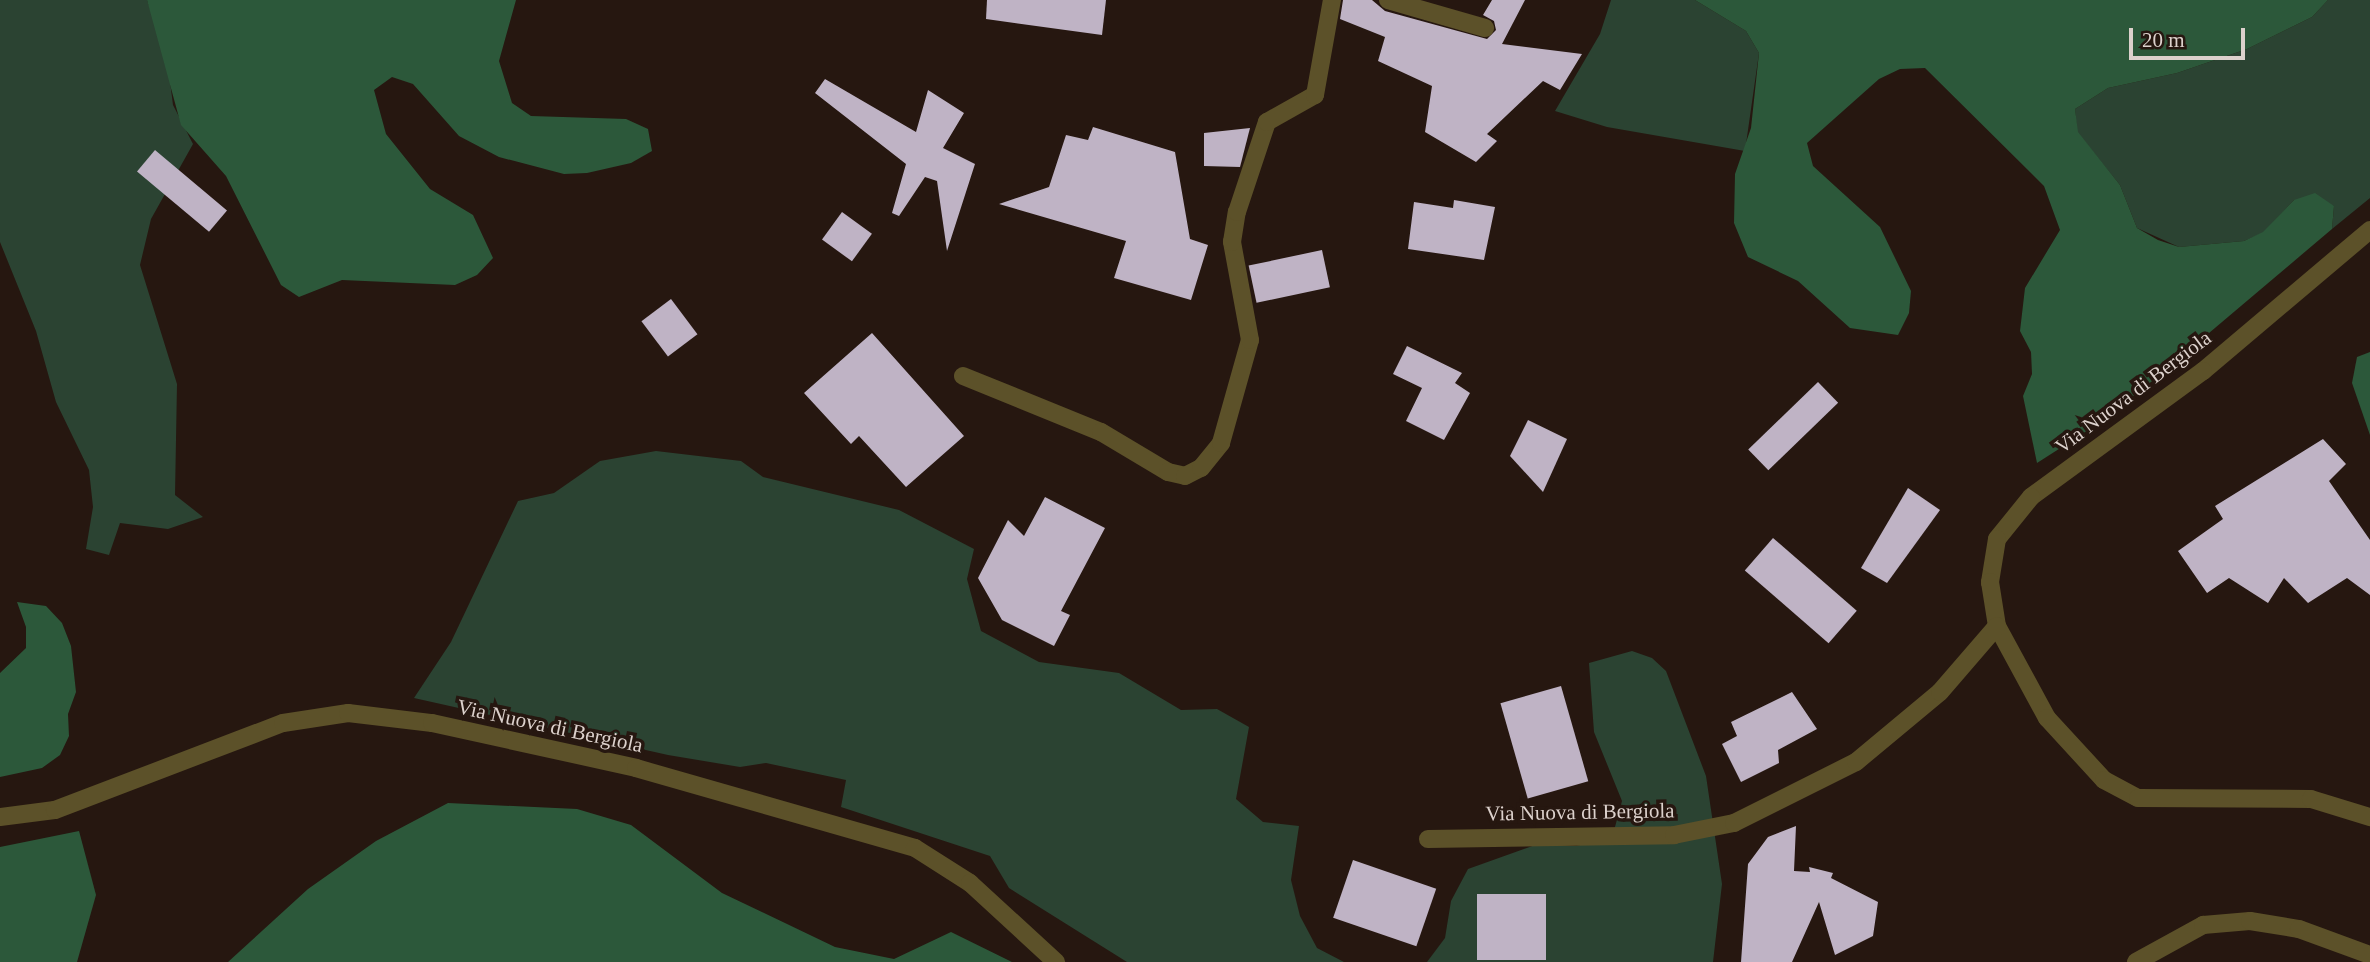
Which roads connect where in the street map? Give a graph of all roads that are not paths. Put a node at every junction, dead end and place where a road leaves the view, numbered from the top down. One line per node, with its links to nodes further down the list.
1 (1332, 0): 5 (street)
2 (1388, 0): 3 (street)
3 (1485, 28)
4 (2370, 230): 6 (street, Via Nuova di Bergiola)
5 (963, 376)
6 (1997, 626): 8 (street, Via Nuova di Bergiola); 9 (street, Via Nuova di Bergiola)
7 (0, 817): 11 (street, Via Nuova di Bergiola)
8 (2370, 817)
9 (1428, 839)
10 (2370, 955): 12 (street)
11 (1056, 962)
12 (2136, 962)

